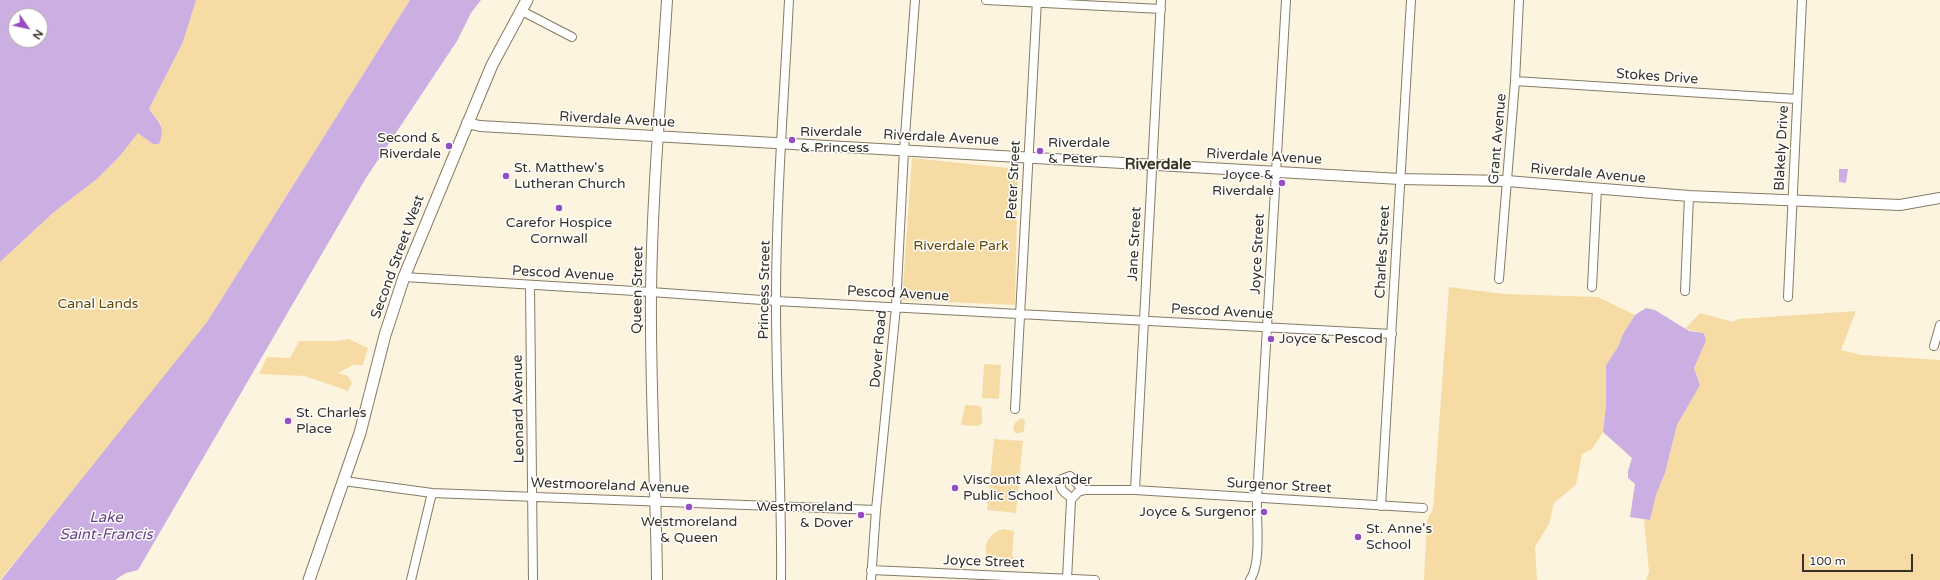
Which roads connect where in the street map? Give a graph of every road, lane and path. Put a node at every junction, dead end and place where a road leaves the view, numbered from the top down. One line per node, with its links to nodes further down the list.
1 (527, 0): 13 (main road, Second Street West)
2 (667, 0): 18 (street, Queen Street)
3 (789, 0): 19 (street, Princess Street)
4 (915, 0): 20 (street, Dover Road)
5 (986, 0): 11 (street)
6 (1161, 0): 12 (street, Jane Street)
7 (1286, 0): 23 (street, Joyce Street)
8 (1411, 0): 24 (street, Charles Street)
9 (1519, 0): 15 (street, Grant Avenue)
10 (1802, 0): 16 (street, Blakely Drive)
11 (1037, 1): 12 (street); 21 (street, Peter Street)
12 (1161, 9): 22 (street, Jane Street)
13 (520, 10): 14 (street); 17 (main road, Second Street West)
14 (572, 37)
15 (1515, 81): 16 (street, Stokes Drive); 25 (street, Grant Avenue)
16 (1797, 99): 29 (street, Blakely Drive)
17 (466, 122): 18 (street, Riverdale Avenue); 30 (main road, Second Street West)
18 (659, 136): 19 (street, Riverdale Avenue); 35 (street, Queen Street)
19 (781, 143): 20 (street, Riverdale Avenue); 37 (street, Princess Street)
20 (904, 150): 21 (street, Riverdale Avenue); 38 (street, Dover Road)
21 (1028, 157): 22 (street, Riverdale Avenue); 39 (street, Peter Street)
22 (1152, 165): 23 (street, Riverdale Avenue); 40 (street, Jane Street)
23 (1276, 171): 24 (street, Riverdale Avenue); 42 (street, Joyce Street)
24 (1400, 179): 25 (street, Riverdale Avenue); 43 (street, Charles Street)
25 (1507, 182): 26 (street, Riverdale Avenue); 31 (street, Grant Avenue)
26 (1597, 188): 27 (street, Riverdale Avenue); 33 (street)
27 (1689, 196): 29 (street, Riverdale Avenue); 34 (street)
28 (1940, 198): 29 (street, Riverdale Avenue)
29 (1792, 200): 36 (street, Blakely Drive)
30 (404, 277): 32 (street, Pescod Avenue); 46 (main road, Second Street West)
31 (1499, 279)
32 (530, 285): 35 (street, Pescod Avenue); 50 (street, Leonard Avenue)
33 (1592, 287)
34 (1685, 290)
35 (651, 292): 37 (street, Pescod Avenue); 53 (street, Queen Street)
36 (1788, 297)
37 (776, 302): 38 (street, Pescod Avenue); 55 (street, Princess Street)
38 (896, 307): 39 (street, Pescod Avenue); 57 (street, Dover Road)
39 (1021, 315): 40 (street, Pescod Avenue); 45 (street, Peter Street)
40 (1143, 320): 42 (street, Pescod Avenue); 48 (street, Jane Street)
41 (1940, 325): 44 (street)
42 (1267, 328): 43 (street, Pescod Avenue); 52 (street, Joyce Street)
43 (1392, 334): 54 (street, Charles Street)
44 (1934, 346)
45 (1015, 409)
46 (344, 481): 49 (street, Westmooreland Avenue); 60 (main road, Second Street West)
47 (1083, 490): 48 (street, Surgenor Street); 51 (street); 51 (street)
48 (1135, 490): 52 (street, Surgenor Street)
49 (432, 493): 50 (street, Westmooreland Avenue); 61 (street)
50 (533, 497): 53 (street, Westmooreland Avenue); 62 (street, Leonard Avenue)
51 (1072, 498): 59 (street)
52 (1257, 499): 54 (street, Surgenor Street); 67 (street, Joyce Street)
53 (656, 501): 55 (street, Westmooreland Avenue); 63 (street, Queen Street)
54 (1381, 506): 56 (street, Surgenor Street)
55 (782, 507): 57 (street, Westmooreland Avenue); 64 (street, Princess Street)
56 (1423, 508)
57 (876, 510): 58 (street, Dover Road)
58 (871, 570): 59 (street, Joyce Street); 65 (street, Dover Road)
59 (1067, 579): 66 (street, Joyce Street)
60 (309, 580)
61 (411, 580)
62 (533, 580)
63 (658, 580)
64 (781, 580)
65 (871, 580)
66 (1096, 580)
67 (1250, 580)

